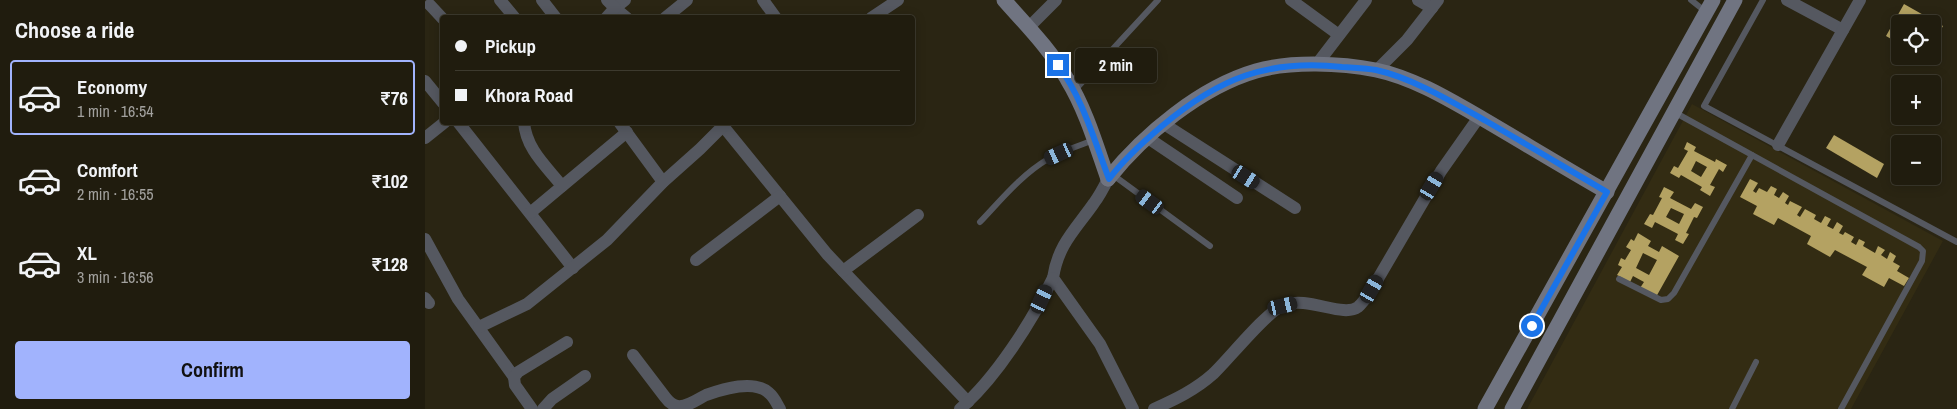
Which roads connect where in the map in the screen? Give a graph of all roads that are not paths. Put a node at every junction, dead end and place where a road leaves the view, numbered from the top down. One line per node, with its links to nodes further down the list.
1 (500, 0): 21 (street)
2 (542, 0): 22 (street)
3 (687, 0): 24 (street)
4 (763, 0): 25 (street)
5 (898, 0): 26 (street)
6 (1004, 0): 28 (street)
7 (1056, 0): 28 (street)
8 (1158, 0): 34 (lane)
9 (1291, 0): 30 (street)
10 (1366, 0): 30 (street)
11 (1418, 0): 17 (street)
12 (1691, 0): 20 (lane)
13 (1735, 0): 36 (street)
14 (1763, 0): 48 (lane)
15 (1787, 0): 29 (street)
16 (1860, 0): 29 (street)
17 (1435, 4): 32 (street)
18 (429, 5): 27 (street)
19 (613, 6): 23 (street)
20 (1710, 6): 53 (street)
21 (512, 15)
22 (554, 15)
23 (624, 15)
24 (669, 15)
25 (774, 15)
26 (876, 15)
27 (440, 16)
28 (1028, 28): 34 (street)
29 (1843, 30): 48 (street)
30 (1339, 36): 31 (street)
31 (1317, 64): 32 (street); 38 (street)
32 (1377, 70): 37 (street)
33 (425, 81): 35 (street)
34 (1074, 91): 47 (street)
35 (440, 99)
36 (1674, 112): 49 (lane); 82 (street)
37 (1479, 117): 53 (street); 80 (street)
38 (1164, 124): 46 (street); 56 (street)
39 (441, 125): 45 (street)
40 (460, 125): 57 (street)
41 (524, 125): 52 (street)
42 (722, 125): 51 (street)
43 (724, 125): 54 (street)
44 (623, 127): 51 (street); 52 (street)
45 (425, 138)
46 (1148, 138): 50 (street); 55 (street)
47 (1094, 140): 50 (street); 59 (lane)
48 (1777, 145): 61 (lane)
49 (1752, 155): 67 (lane); 84 (lane)
50 (1110, 177): 62 (lane); 66 (street)
51 (663, 182): 64 (street)
52 (562, 186): 57 (street)
53 (1607, 192): 81 (street)
54 (780, 196): 63 (street); 65 (street)
55 (1237, 198)
56 (1295, 208)
57 (530, 213): 64 (street)
58 (918, 215): 65 (street)
59 (980, 222)
60 (425, 239): 68 (street)
61 (1957, 242)
62 (1210, 246)
63 (696, 260)
64 (573, 268): 68 (street)
65 (843, 271): 74 (street)
66 (1053, 278): 74 (street); 79 (street)
67 (1619, 279)
68 (479, 327): 73 (street)
69 (567, 342): 73 (street)
70 (633, 355): 75 (street)
71 (1756, 362): 83 (lane)
72 (585, 376): 77 (street)
73 (514, 377): 76 (street)
74 (964, 406)
75 (676, 408): 78 (street)
76 (532, 409)
77 (543, 409)
78 (780, 409)
79 (1133, 409)
80 (1154, 409)
81 (1485, 409)
82 (1512, 409)
83 (1732, 409)
84 (1841, 409)

